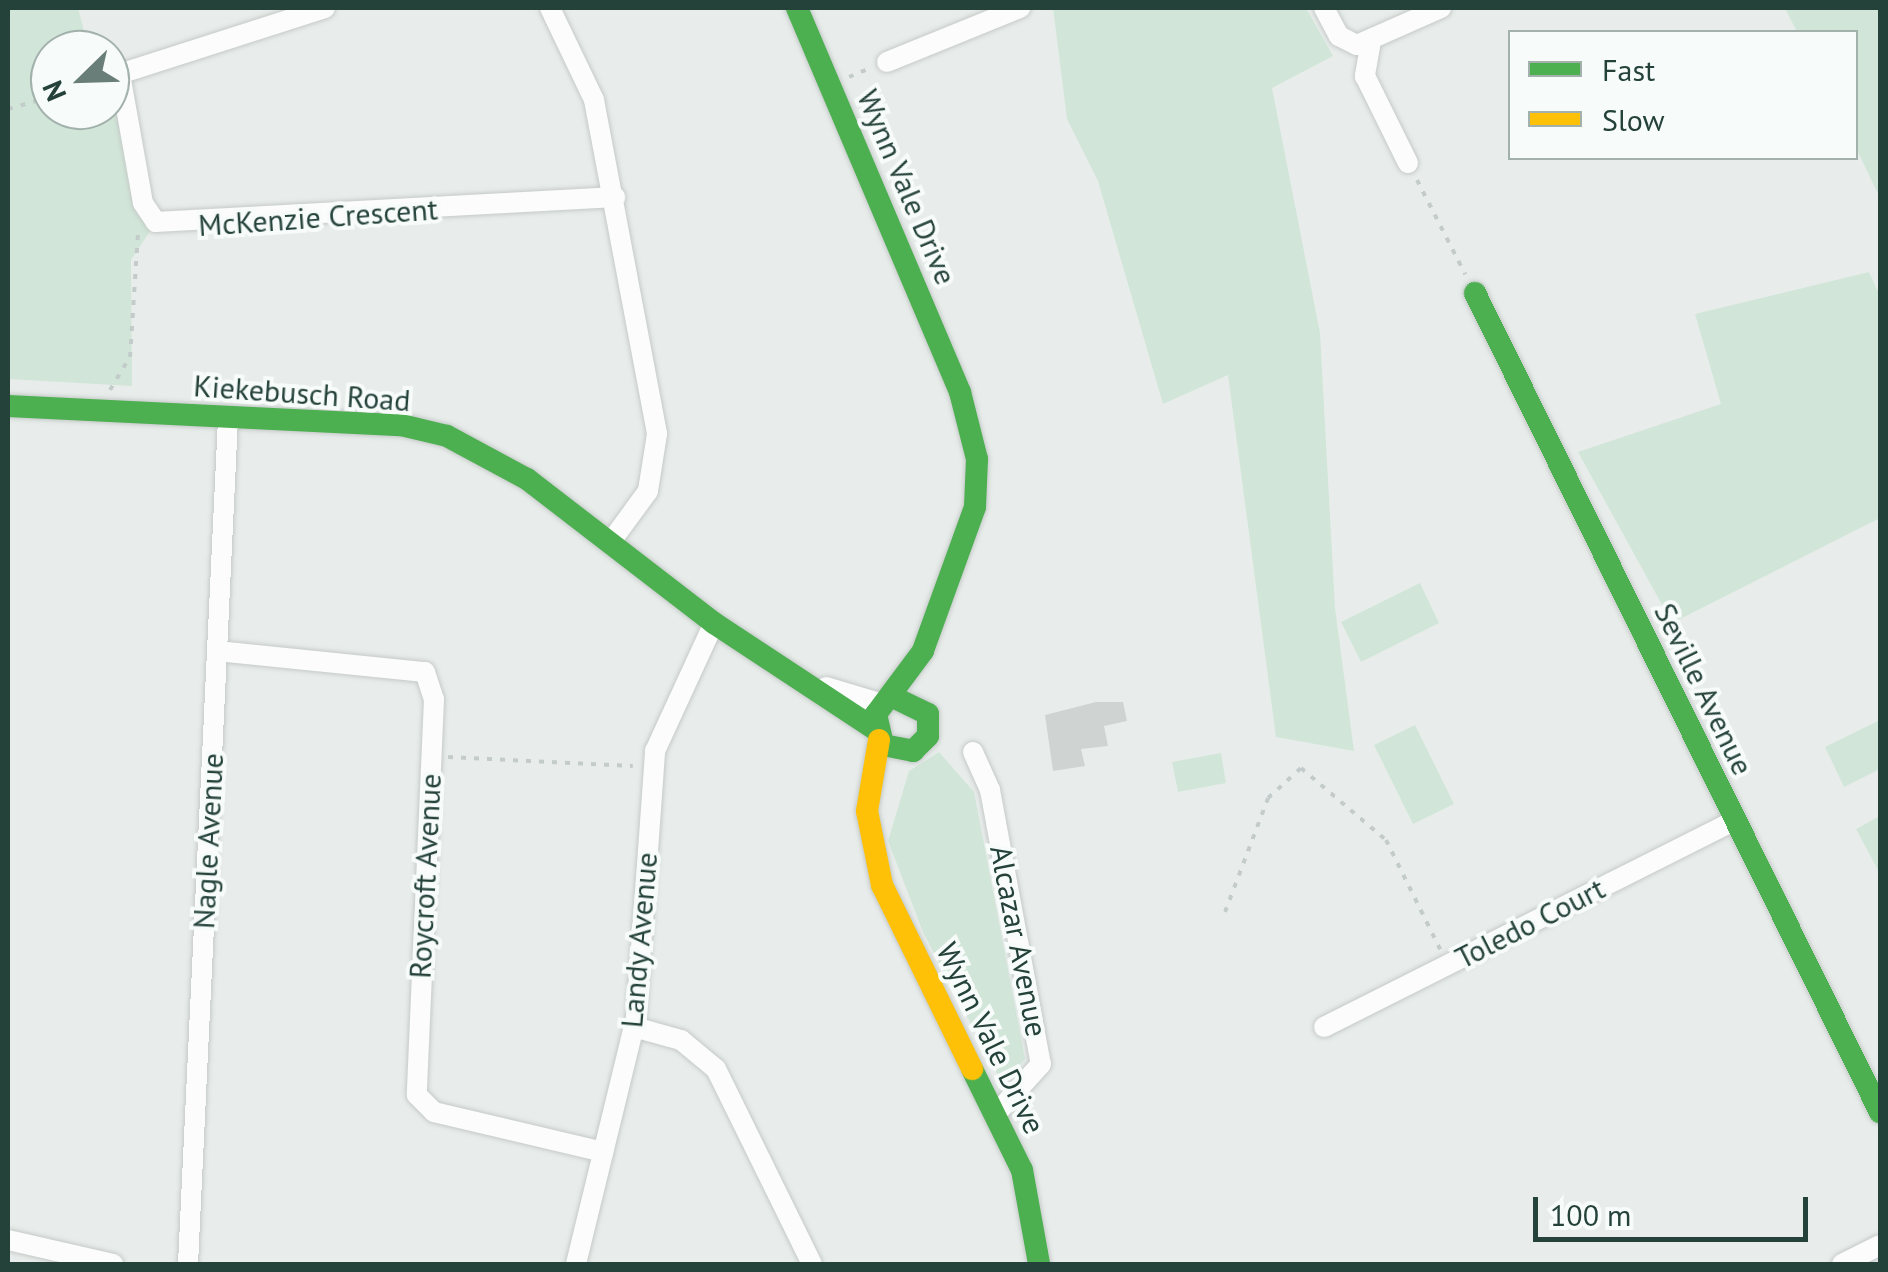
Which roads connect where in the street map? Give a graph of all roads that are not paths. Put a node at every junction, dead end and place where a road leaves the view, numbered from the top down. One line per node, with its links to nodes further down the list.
1 (326, 8): 10 (street, McKenzie Crescent)
2 (550, 8): 10 (street)
3 (797, 8): 12 (main road, Wynn Vale Drive)
4 (1020, 8): 8 (street)
5 (1324, 8): 7 (street)
6 (1440, 8): 7 (street)
7 (1371, 41): 9 (street)
8 (887, 62)
9 (1408, 163)
10 (614, 198): 15 (street)
11 (1474, 293): 24 (main road, Seville Avenue)
12 (960, 392): 19 (main road, Wynn Vale Drive); 20 (main road, Wynn Vale Drive)
13 (8, 406): 14 (main road, Kiekebusch Road)
14 (228, 418): 15 (main road, Kiekebusch Road); 17 (street, Nagle Avenue)
15 (610, 543): 16 (main road, Kiekebusch Road)
16 (714, 623): 18 (main road, Kiekebusch Road); 26 (street, Landy Avenue)
17 (217, 651): 30 (street, Roycroft Avenue); 34 (street, Nagle Avenue)
18 (815, 682): 19 (street, Kiekebusch Road); 21 (main road, Kiekebusch Road)
19 (889, 701): 20 (main road); 21 (main road, Wynn Vale Drive)
20 (925, 710): 22 (main road, Wynn Vale Drive)
21 (877, 735): 22 (main road); 25 (main road, Wynn Vale Drive)
22 (913, 751): 25 (main road, Wynn Vale Drive)
23 (973, 752): 29 (street, Alcazar Avenue)
24 (1736, 820): 27 (street, Toledo Court); 28 (main road, Seville Avenue)
25 (873, 842): 29 (main road, Wynn Vale Drive)
26 (634, 1027): 30 (street, Landy Avenue); 36 (street)
27 (1324, 1027)
28 (1880, 1112)
29 (996, 1114): 37 (main road, Wynn Vale Drive)
30 (603, 1152): 35 (street, Landy Avenue)
31 (8, 1240): 33 (street)
32 (1880, 1245): 38 (street)
33 (113, 1264)
34 (188, 1264)
35 (576, 1264)
36 (812, 1264)
37 (1039, 1264)
38 (1842, 1264)

